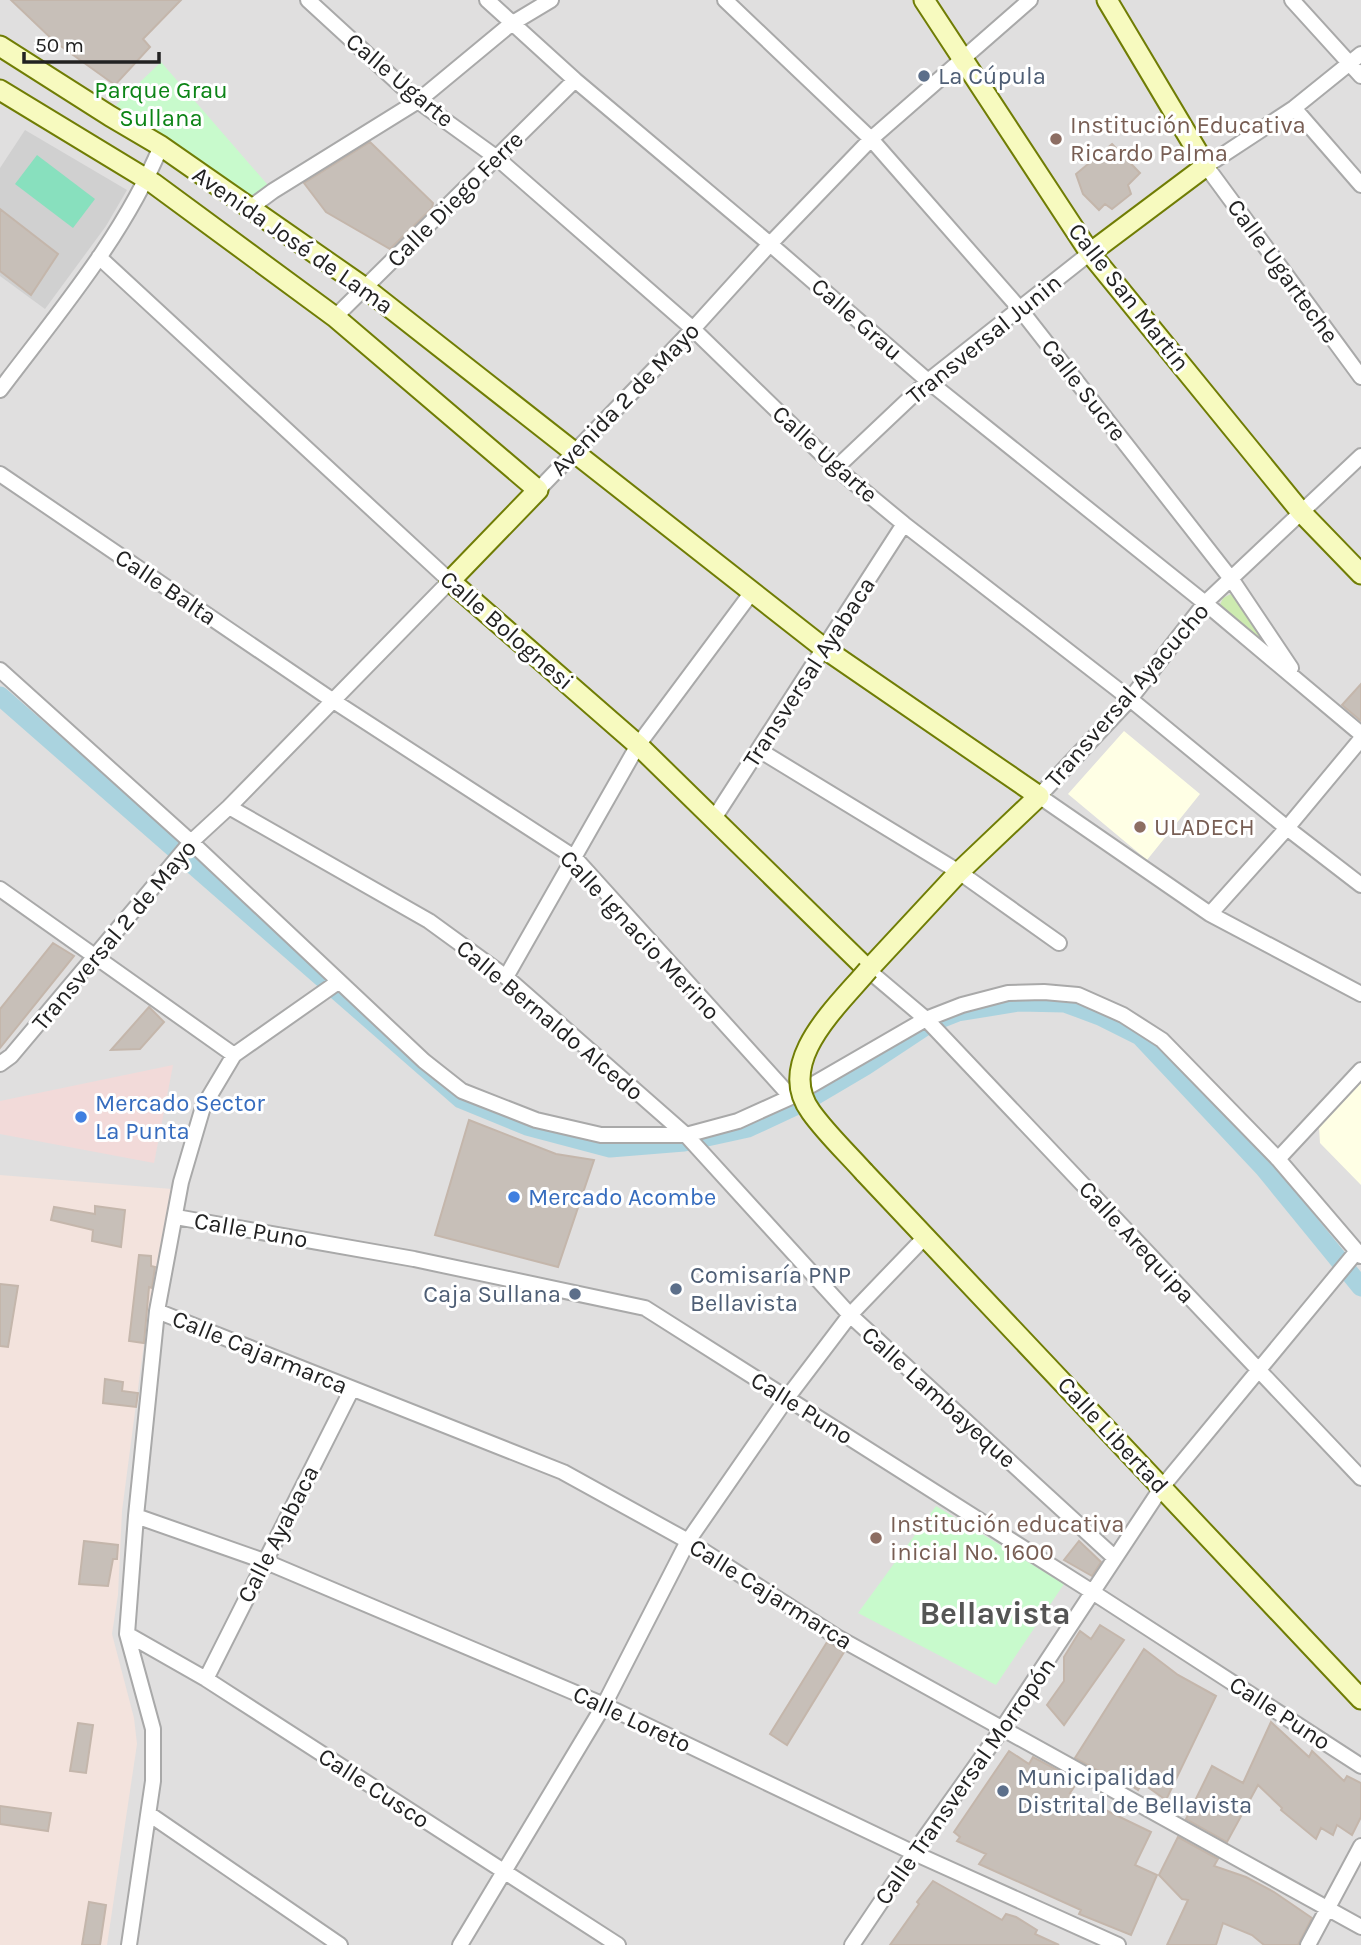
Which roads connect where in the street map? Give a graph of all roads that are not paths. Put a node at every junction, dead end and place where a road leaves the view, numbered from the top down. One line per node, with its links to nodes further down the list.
1 (308, 0): 17 (street, Calle Ugarte)
2 (487, 0): 9 (street, Calle Grau)
3 (551, 0): 9 (street)
4 (726, 0): 19 (street, Calle Sucre)
5 (923, 0): 12 (main road, Calle San Martín)
6 (1030, 0): 12 (street, Avenida 2 de Mayo)
7 (1107, 0): 22 (main road)
8 (1292, 0): 13 (street)
9 (511, 24): 15 (street, Calle Grau); 17 (street)
10 (0, 46): 20 (main road, Avenida José de Lama)
11 (1361, 54): 13 (street)
12 (963, 61): 19 (street, Avenida 2 de Mayo); 27 (main road, Calle San Martín)
13 (1349, 64): 14 (street); 18 (street)
14 (1361, 76)
15 (575, 80): 21 (street, Calle Diego Ferre); 26 (street, Calle Grau)
16 (0, 90): 23 (main road, Avenida José de Lama)
17 (418, 101): 21 (street, Calle Ugarte); 25 (street)
18 (1294, 108): 22 (street); 24 (street)
19 (871, 139): 26 (street, Avenida 2 de Mayo); 30 (street, Calle Sucre)
20 (160, 146): 23 (street); 25 (main road, Avenida José de Lama)
21 (496, 158): 29 (street, Calle Diego Ferre); 32 (street, Calle Ugarte)
22 (1206, 166): 27 (main road, Transversal Junin); 33 (street, Calle Ugarteche)
23 (147, 179): 28 (street); 31 (main road, Avenida José de Lama)
24 (1361, 185)
25 (250, 208): 29 (main road, Avenida José de Lama)
26 (770, 244): 32 (street, Avenida 2 de Mayo); 34 (street, Calle Grau)
27 (1090, 253): 30 (street, Transversal Junin); 41 (main road, Calle San Martín)
28 (99, 257): 35 (street); 45 (street, Calle Bolognesi)
29 (365, 288): 31 (street, Calle Diego Ferre); 36 (main road, Avenida José de Lama)
30 (1020, 309): 34 (street, Transversal Junin); 44 (street, Calle Sucre)
31 (335, 317): 40 (main road, Avenida José de Lama)
32 (693, 329): 36 (street, Avenida 2 de Mayo); 38 (street, Calle Ugarte)
33 (1361, 377)
34 (928, 381): 38 (street, Transversal Junin); 47 (street, Calle Grau)
35 (0, 390)
36 (573, 453): 40 (street, Avenida 2 de Mayo); 46 (main road, Avenida José de Lama)
37 (1361, 456): 41 (street, Transversal Ayacucho)
38 (836, 468): 42 (street, Calle Ugarte)
39 (0, 474): 52 (street, Calle Balta)
40 (538, 490): 45 (main road, Avenida 2 de Mayo)
41 (1301, 512): 43 (main road, Calle San Martín); 44 (street, Transversal Ayacucho)
42 (904, 524): 48 (street, Transversal Ayabaca); 51 (street, Calle Ugarte)
43 (1361, 574)
44 (1232, 580): 47 (street, Transversal Ayacucho); 50 (street, Calle Sucre)
45 (450, 581): 52 (street, Avenida 2 de Mayo); 54 (main road, Calle Bolognesi)
46 (752, 592): 48 (main road, Avenida José de Lama); 54 (street)
47 (1205, 603): 50 (street, Calle Grau); 51 (street, Transversal Ayacucho)
48 (825, 649): 55 (street, Transversal Ayabaca); 56 (main road, Avenida José de Lama)
49 (0, 670): 60 (street)
50 (1300, 681): 53 (street)
51 (1130, 699): 56 (street, Transversal Ayacucho); 59 (street, Calle Ugarte)
52 (332, 700): 57 (street, Avenida 2 de Mayo); 61 (street, Calle Ignacio Merino)
53 (1361, 736): 59 (street)
54 (638, 745): 58 (main road, Calle Bolognesi); 61 (street)
55 (759, 750): 58 (street, Transversal Ayabaca); 62 (street)
56 (1039, 796): 62 (main road, Transversal Ayacucho); 65 (street)
57 (229, 807): 60 (street, Transversal 2 de Mayo); 69 (street, Calle Bernaldo Alcedo)
58 (713, 820): 68 (main road, Calle Bolognesi)
59 (1287, 828): 63 (street, Calle Ugarte); 65 (street)
60 (190, 844): 67 (street, Transversal 2 de Mayo); 70 (street)
61 (574, 857): 69 (street); 77 (street, Calle Ignacio Merino)
62 (959, 872): 66 (street); 68 (main road, Transversal Ayacucho)
63 (1361, 885)
64 (0, 889): 67 (street)
65 (1210, 915): 71 (street)
66 (1059, 943)
67 (96, 956): 74 (street); 75 (street, Transversal 2 de Mayo)
68 (868, 970): 72 (street, Calle Bolognesi); 80 (main road, Transversal Ayacucho, bridge)
69 (506, 977): 78 (street, Calle Bernaldo Alcedo)
70 (338, 982): 74 (street); 78 (street)
71 (1361, 994)
72 (912, 1007): 73 (street, Calle Arequipa)
73 (926, 1019): 77 (street); 79 (street); 86 (street, Calle Arequipa)
74 (234, 1055): 81 (street)
75 (0, 1064)
76 (1361, 1070): 79 (street)
77 (791, 1097): 78 (street)
78 (685, 1135): 85 (street, Calle Lambayeque)
79 (1278, 1159): 83 (street)
80 (864, 1172): 82 (main road, Calle Libertad)
81 (176, 1217): 84 (street); 88 (street, Calle Puno)
82 (925, 1237): 85 (street); 90 (main road, Calle Libertad)
83 (1359, 1254): 86 (street, Calle Transversal Morropón)
84 (157, 1311): 87 (street, Calle Cajarmarca); 91 (street)
85 (849, 1315): 88 (street); 93 (street, Calle Lambayeque)
86 (1258, 1369): 89 (street, Calle Arequipa); 90 (street, Calle Transversal Morropón)
87 (352, 1389): 92 (street, Calle Cajarmarca); 94 (street, Calle Ayabaca)
88 (787, 1398): 92 (street); 95 (street, Calle Puno)
89 (1361, 1478)
90 (1162, 1487): 93 (street, Calle Transversal Morropón); 98 (main road, Calle Libertad)
91 (136, 1516): 94 (street, Calle Loreto); 96 (street)
92 (688, 1541): 99 (street); 100 (street, Calle Cajarmarca)
93 (1115, 1558): 95 (street, Calle Transversal Morropón)
94 (264, 1561): 97 (street, Calle Ayabaca); 99 (street, Calle Loreto)
95 (1094, 1593): 100 (street, Calle Transversal Morropón); 101 (street, Calle Puno)
96 (127, 1634): 97 (street, Calle Cusco); 102 (street)
97 (206, 1679): 105 (street, Calle Cusco)
98 (1361, 1699)
99 (604, 1705): 104 (street, Calle Loreto); 105 (street)
100 (1002, 1729): 104 (street, Calle Transversal Morropón); 106 (street, Calle Cajarmarca)
101 (1361, 1766)
102 (149, 1814): 108 (street); 109 (street)
103 (1361, 1846): 106 (street)
104 (914, 1853): 112 (street, Calle Transversal Morropón); 113 (street, Calle Loreto)
105 (504, 1872): 110 (street); 111 (street, Calle Cusco)
106 (1326, 1909): 107 (street, Calle Cajarmarca); 114 (street)
107 (1361, 1927)
108 (129, 1945)
109 (340, 1945)
110 (460, 1945)
111 (618, 1945)
112 (852, 1945)
113 (1118, 1945)
114 (1308, 1945)

